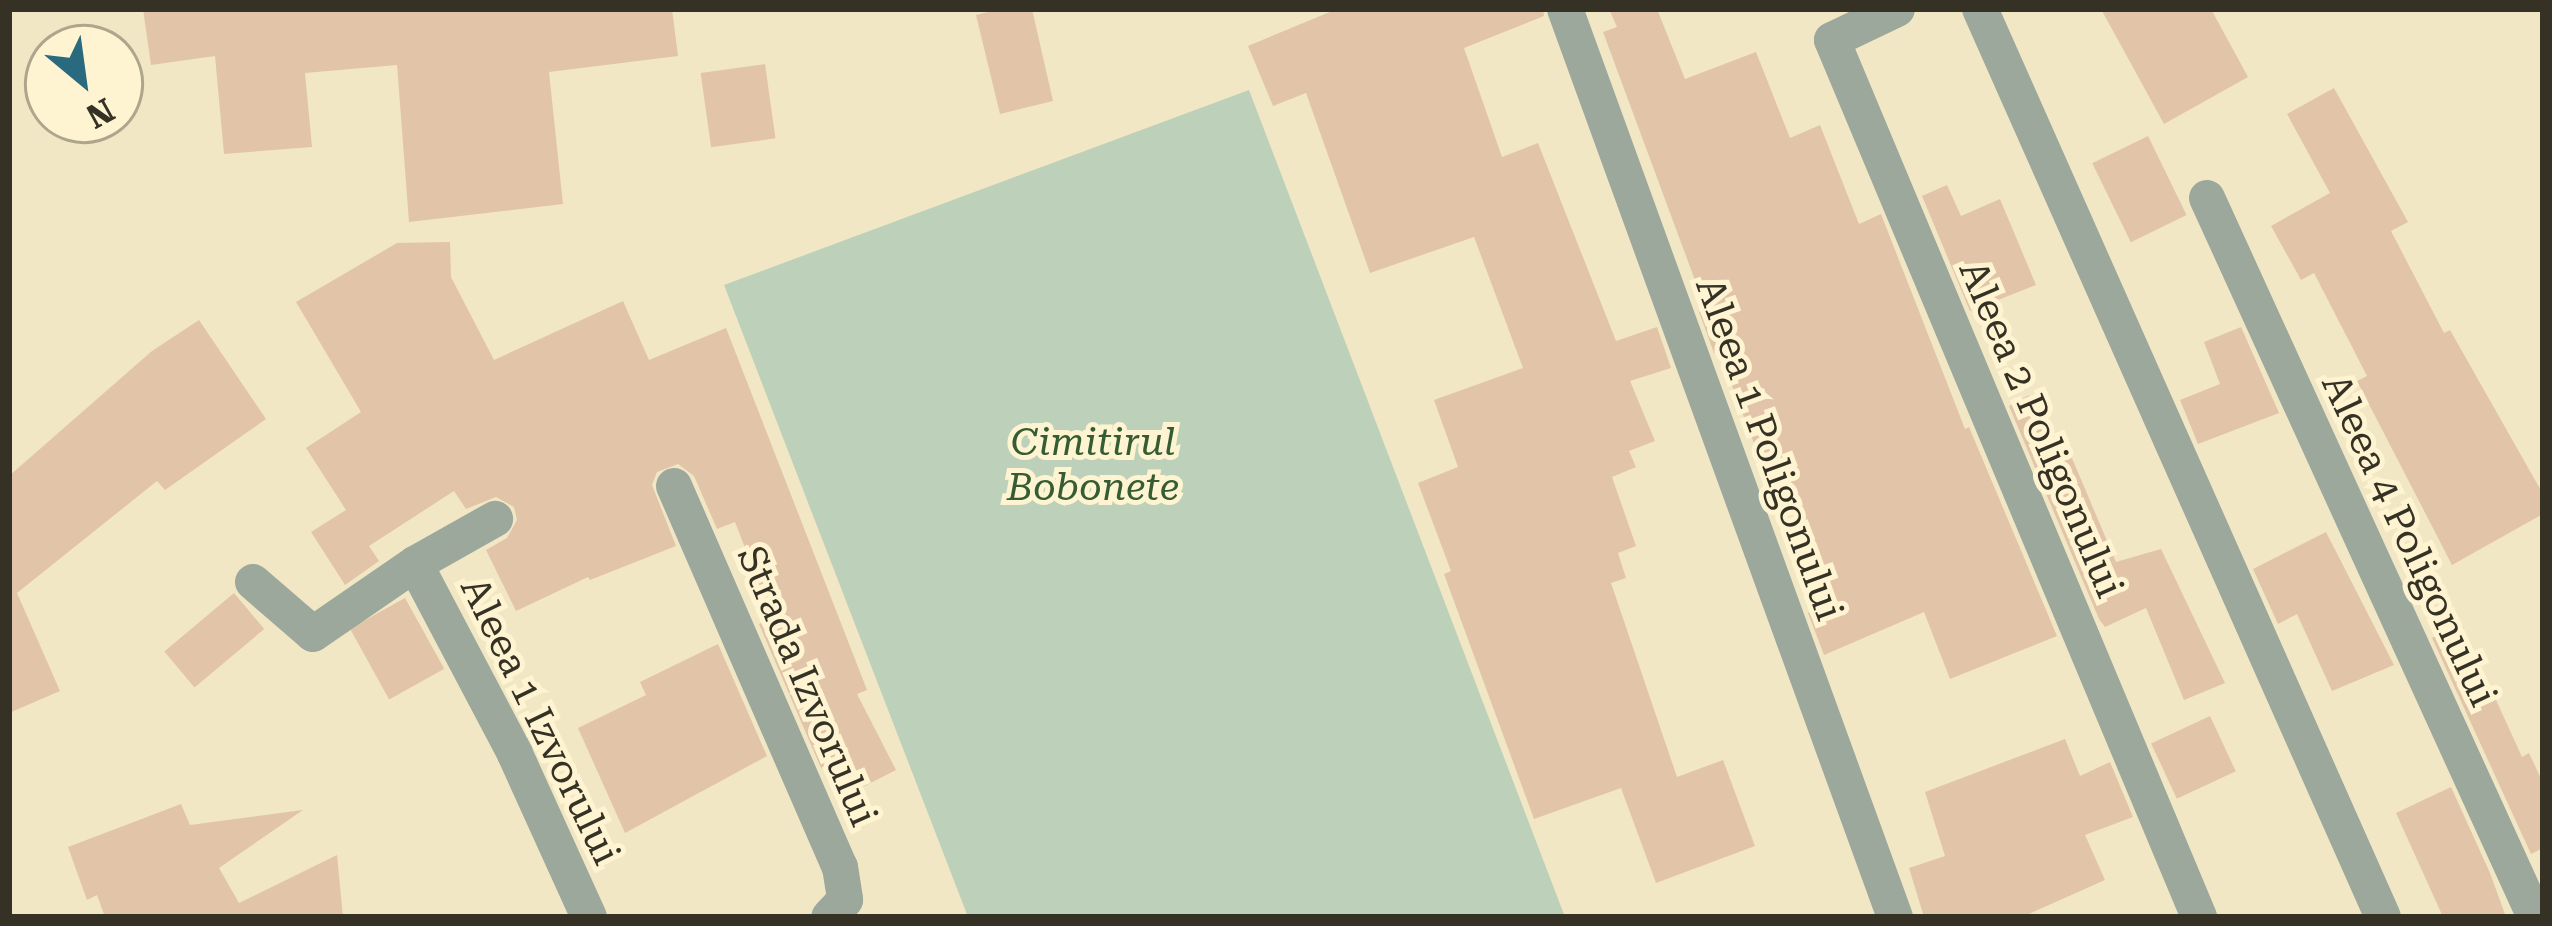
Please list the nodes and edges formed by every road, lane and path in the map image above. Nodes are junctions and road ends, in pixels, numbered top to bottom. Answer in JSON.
{"nodes":[{"id":1,"x":1565,"y":9,"type":"edge"},
{"id":2,"x":1897,"y":9,"type":"edge"},
{"id":3,"x":1980,"y":9,"type":"edge"},
{"id":4,"x":2207,"y":198,"type":"dead end"},
{"id":5,"x":674,"y":486,"type":"dead end"},
{"id":6,"x":495,"y":519,"type":"dead end"},
{"id":7,"x":415,"y":564,"type":"junction"},
{"id":8,"x":253,"y":582,"type":"dead end"},
{"id":9,"x":589,"y":917,"type":"edge"},
{"id":10,"x":829,"y":917,"type":"edge"},
{"id":11,"x":1894,"y":917,"type":"edge"},
{"id":12,"x":2199,"y":917,"type":"edge"},
{"id":13,"x":2384,"y":917,"type":"edge"},
{"id":14,"x":2535,"y":917,"type":"edge"}],
"edges":[{"from":1,"to":11,"type":"street","name":"Aleea 1 Poligonului"},
{"from":2,"to":12,"type":"street","name":"Aleea 2 Poligonului"},
{"from":3,"to":13,"type":"street"},
{"from":4,"to":14,"type":"street","name":"Aleea 4 Poligonului"},
{"from":5,"to":10,"type":"street","name":"Strada Izvorului"},
{"from":6,"to":7,"type":"street"},
{"from":7,"to":8,"type":"street"},
{"from":7,"to":9,"type":"street","name":"Aleea 1 Izvorului"}]}
